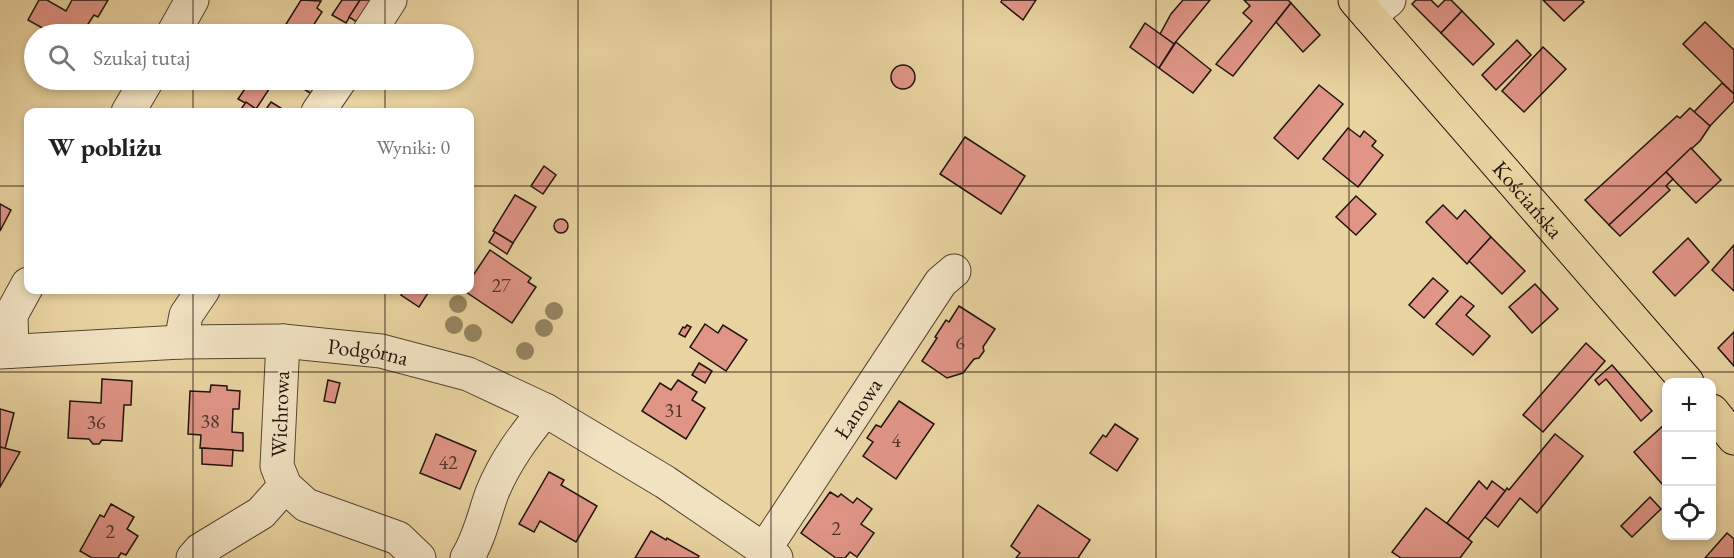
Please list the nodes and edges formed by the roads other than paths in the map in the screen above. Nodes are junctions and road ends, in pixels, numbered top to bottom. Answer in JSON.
{"nodes":[{"id":1,"x":192,"y":0,"type":"edge"},
{"id":2,"x":390,"y":0,"type":"edge"},
{"id":3,"x":1371,"y":5,"type":"edge"},
{"id":4,"x":179,"y":24,"type":"edge"},
{"id":5,"x":374,"y":24,"type":"edge"},
{"id":6,"x":141,"y":90,"type":"edge"},
{"id":7,"x":333,"y":90,"type":"edge"},
{"id":8,"x":130,"y":108,"type":"edge"},
{"id":9,"x":321,"y":108,"type":"edge"},
{"id":10,"x":954,"y":271,"type":"dead end"},
{"id":11,"x":24,"y":291,"type":"edge"},
{"id":12,"x":200,"y":294,"type":"edge"},
{"id":13,"x":283,"y":341,"type":"junction"},
{"id":14,"x":181,"y":342,"type":"junction"},
{"id":15,"x":6,"y":351,"type":"edge"},
{"id":16,"x":1684,"y":378,"type":"edge"},
{"id":17,"x":545,"y":410,"type":"junction"},
{"id":18,"x":1716,"y":416,"type":"edge"},
{"id":19,"x":1734,"y":438,"type":"edge"},
{"id":20,"x":285,"y":486,"type":"junction"},
{"id":21,"x":770,"y":554,"type":"edge"},
{"id":22,"x":193,"y":558,"type":"edge"},
{"id":23,"x":419,"y":558,"type":"edge"},
{"id":24,"x":467,"y":558,"type":"edge"}],
"edges":[{"from":1,"to":4,"type":"street"},
{"from":2,"to":5,"type":"street"},
{"from":3,"to":16,"type":"main road","name":"Kościańska"},
{"from":6,"to":8,"type":"street"},
{"from":7,"to":9,"type":"street"},
{"from":10,"to":21,"type":"street","name":"Łanowa"},
{"from":11,"to":15,"type":"street"},
{"from":12,"to":14,"type":"street"},
{"from":13,"to":14,"type":"street","name":"Podgórna"},
{"from":13,"to":17,"type":"street","name":"Podgórna"},
{"from":13,"to":20,"type":"street","name":"Wichrowa"},
{"from":14,"to":15,"type":"street","name":"Podgórna"},
{"from":17,"to":21,"type":"street","name":"Podgórna"},
{"from":17,"to":24,"type":"street"},
{"from":18,"to":19,"type":"main road"},
{"from":20,"to":22,"type":"street","name":"Wichrowa"},
{"from":20,"to":23,"type":"street","name":"Wichrowa"}]}
